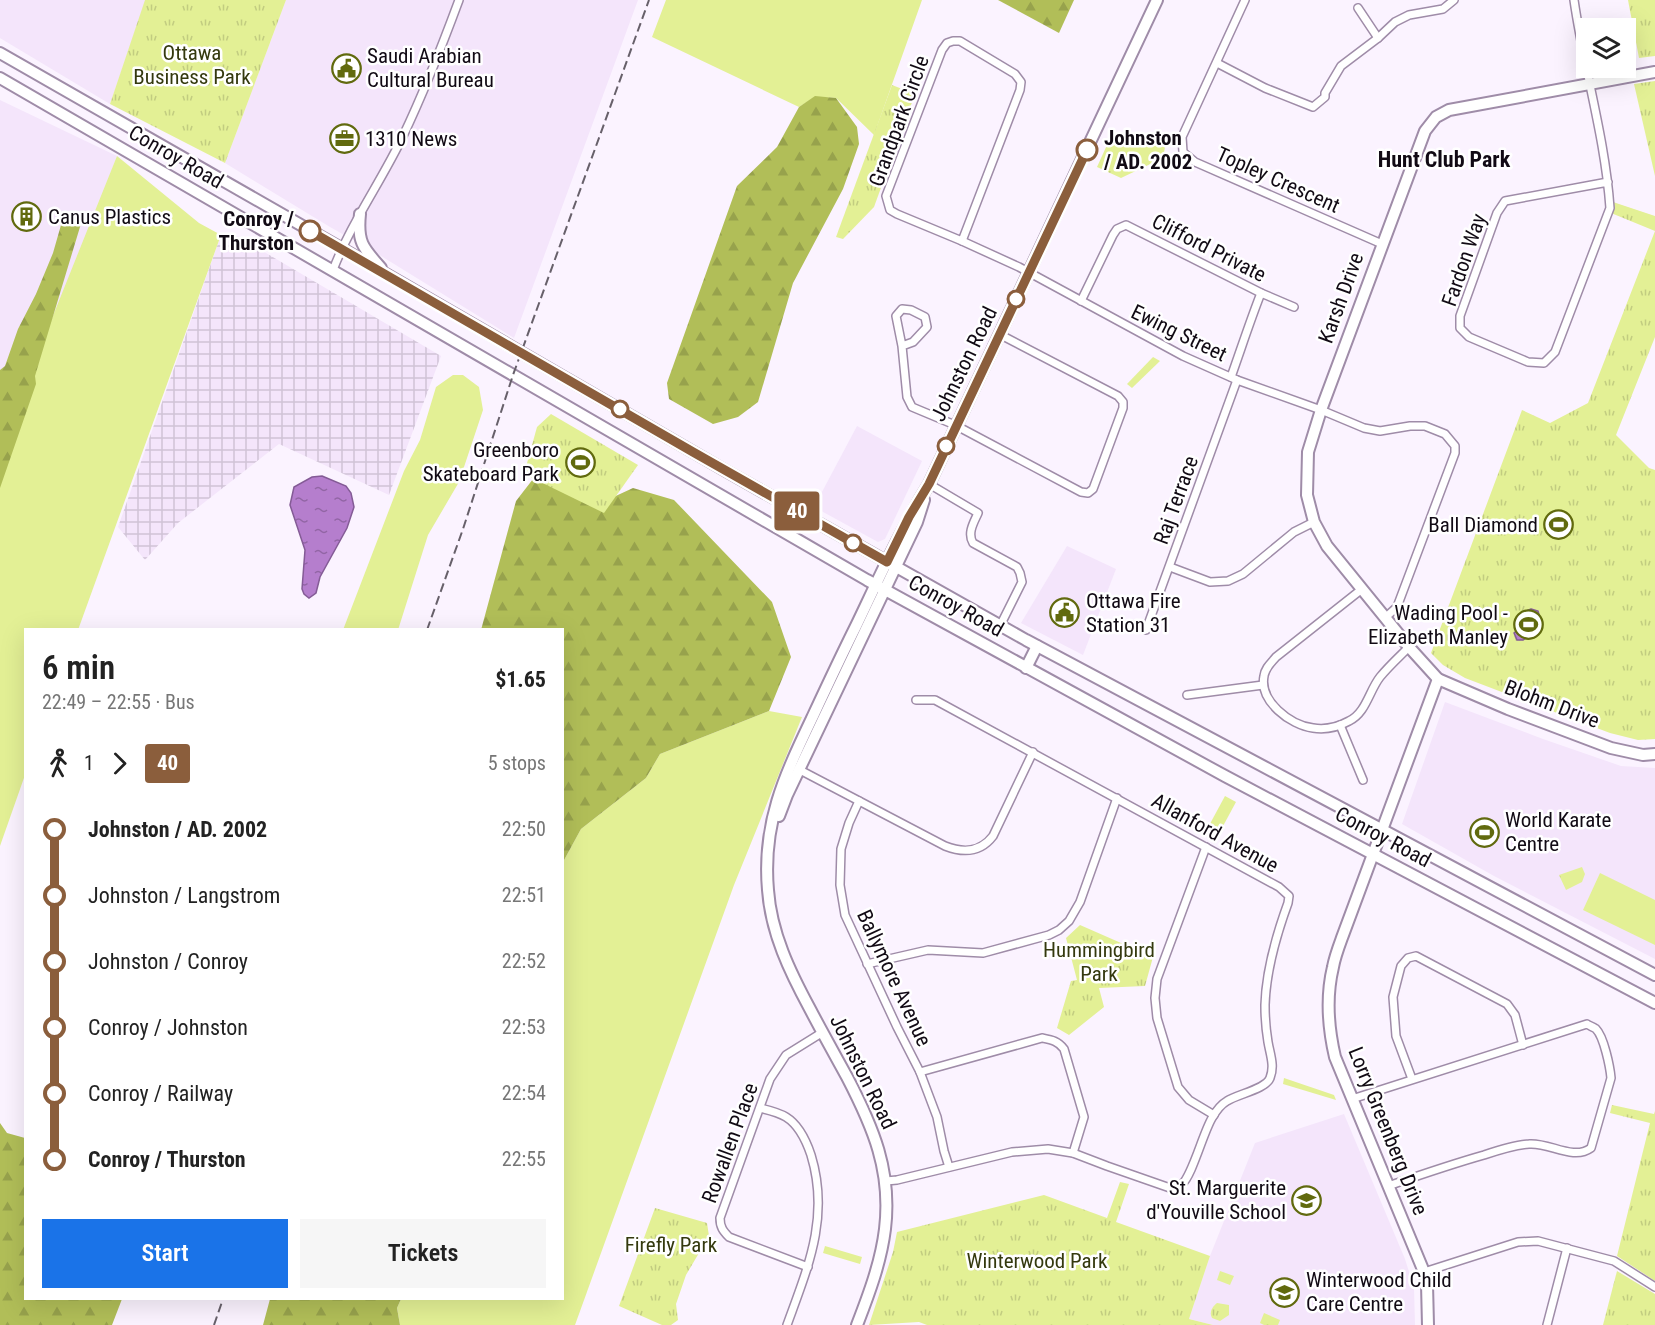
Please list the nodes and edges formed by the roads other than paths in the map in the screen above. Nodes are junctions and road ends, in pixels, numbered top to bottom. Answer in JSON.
{"nodes":[{"id":1,"x":459,"y":0,"type":"edge"},
{"id":2,"x":1157,"y":0,"type":"edge"},
{"id":3,"x":1245,"y":0,"type":"edge"},
{"id":4,"x":1454,"y":0,"type":"edge"},
{"id":5,"x":1574,"y":0,"type":"edge"},
{"id":6,"x":1358,"y":8,"type":"dead end"},
{"id":7,"x":1378,"y":38,"type":"junction"},
{"id":8,"x":0,"y":53,"type":"edge"},
{"id":9,"x":1217,"y":63,"type":"junction"},
{"id":10,"x":1655,"y":72,"type":"edge"},
{"id":11,"x":0,"y":78,"type":"edge"},
{"id":12,"x":1590,"y":83,"type":"junction"},
{"id":13,"x":1608,"y":182,"type":"junction"},
{"id":14,"x":360,"y":214,"type":"junction"},
{"id":15,"x":962,"y":241,"type":"junction"},
{"id":16,"x":1382,"y":244,"type":"junction"},
{"id":17,"x":341,"y":248,"type":"junction"},
{"id":18,"x":333,"y":270,"type":"junction"},
{"id":19,"x":1028,"y":273,"type":"junction"},
{"id":20,"x":389,"y":277,"type":"junction"},
{"id":21,"x":1261,"y":293,"type":"junction"},
{"id":22,"x":1081,"y":301,"type":"junction"},
{"id":23,"x":1294,"y":307,"type":"dead end"},
{"id":24,"x":999,"y":334,"type":"junction"},
{"id":25,"x":902,"y":346,"type":"junction"},
{"id":26,"x":1234,"y":379,"type":"junction"},
{"id":27,"x":1321,"y":410,"type":"junction"},
{"id":28,"x":955,"y":425,"type":"junction"},
{"id":29,"x":929,"y":484,"type":"junction"},
{"id":30,"x":1314,"y":522,"type":"junction"},
{"id":31,"x":892,"y":565,"type":"junction"},
{"id":32,"x":1170,"y":567,"type":"junction"},
{"id":33,"x":880,"y":587,"type":"junction"},
{"id":34,"x":1362,"y":589,"type":"junction"},
{"id":35,"x":1386,"y":617,"type":"junction"},
{"id":36,"x":1000,"y":626,"type":"junction"},
{"id":37,"x":1146,"y":630,"type":"dead end"},
{"id":38,"x":1037,"y":646,"type":"junction"},
{"id":39,"x":1409,"y":647,"type":"junction"},
{"id":40,"x":1026,"y":668,"type":"junction"},
{"id":41,"x":1438,"y":679,"type":"junction"},
{"id":42,"x":1263,"y":685,"type":"junction"},
{"id":43,"x":1187,"y":695,"type":"dead end"},
{"id":44,"x":916,"y":700,"type":"dead end"},
{"id":45,"x":1340,"y":725,"type":"junction"},
{"id":46,"x":1032,"y":752,"type":"junction"},
{"id":47,"x":1655,"y":754,"type":"edge"},
{"id":48,"x":794,"y":768,"type":"junction"},
{"id":49,"x":1363,"y":780,"type":"dead end"},
{"id":50,"x":1117,"y":798,"type":"junction"},
{"id":51,"x":859,"y":801,"type":"junction"},
{"id":52,"x":1382,"y":830,"type":"junction"},
{"id":53,"x":1206,"y":847,"type":"junction"},
{"id":54,"x":1374,"y":855,"type":"junction"},
{"id":55,"x":867,"y":964,"type":"junction"},
{"id":56,"x":1655,"y":975,"type":"edge"},
{"id":57,"x":1655,"y":1003,"type":"edge"},
{"id":58,"x":823,"y":1032,"type":"junction"},
{"id":59,"x":1523,"y":1046,"type":"junction"},
{"id":60,"x":920,"y":1072,"type":"junction"},
{"id":61,"x":1412,"y":1079,"type":"junction"},
{"id":62,"x":1352,"y":1099,"type":"junction"},
{"id":63,"x":760,"y":1108,"type":"junction"},
{"id":64,"x":1214,"y":1115,"type":"junction"},
{"id":65,"x":1073,"y":1153,"type":"junction"},
{"id":66,"x":949,"y":1167,"type":"junction"},
{"id":67,"x":886,"y":1181,"type":"junction"},
{"id":68,"x":1388,"y":1186,"type":"junction"},
{"id":69,"x":1567,"y":1248,"type":"junction"},
{"id":70,"x":808,"y":1267,"type":"junction"},
{"id":71,"x":1424,"y":1272,"type":"junction"},
{"id":72,"x":1655,"y":1287,"type":"edge"},
{"id":73,"x":787,"y":1325,"type":"edge"},
{"id":74,"x":857,"y":1325,"type":"edge"},
{"id":75,"x":1428,"y":1325,"type":"edge"},
{"id":76,"x":1547,"y":1325,"type":"edge"}],
"edges":[{"from":1,"to":14,"type":"street"},
{"from":2,"to":19,"type":"main road","name":"Johnston Road"},
{"from":3,"to":9,"type":"street","name":"Topley Crescent"},
{"from":4,"to":7,"type":"street"},
{"from":5,"to":12,"type":"street"},
{"from":6,"to":7,"type":"street"},
{"from":7,"to":9,"type":"street"},
{"from":8,"to":17,"type":"main road","name":"Conroy Road"},
{"from":9,"to":16,"type":"street","name":"Topley Crescent"},
{"from":10,"to":12,"type":"main road","name":"Karsh Drive"},
{"from":11,"to":18,"type":"main road","name":"Conroy Road"},
{"from":12,"to":13,"type":"street","name":"Fardon Way"},
{"from":12,"to":16,"type":"main road","name":"Karsh Drive"},
{"from":13,"to":13,"type":"street","name":"Fardon Way"},
{"from":14,"to":17,"type":"street"},
{"from":14,"to":20,"type":"main road"},
{"from":15,"to":15,"type":"street","name":"Grandpark Circle"},
{"from":15,"to":19,"type":"street","name":"Grandpark Circle"},
{"from":16,"to":27,"type":"main road","name":"Karsh Drive"},
{"from":17,"to":18,"type":"street"},
{"from":17,"to":20,"type":"main road","name":"Conroy Road"},
{"from":18,"to":33,"type":"main road","name":"Conroy Road"},
{"from":19,"to":22,"type":"street","name":"Ewing Street"},
{"from":19,"to":24,"type":"main road","name":"Johnston Road"},
{"from":20,"to":31,"type":"main road","name":"Conroy Road"},
{"from":21,"to":22,"type":"street","name":"Clifford Private"},
{"from":21,"to":23,"type":"street","name":"Clifford Private"},
{"from":21,"to":26,"type":"street","name":"Raj Terrace"},
{"from":22,"to":26,"type":"street","name":"Ewing Street"},
{"from":24,"to":28,"type":"main road","name":"Johnston Road"},
{"from":24,"to":28,"type":"street"},
{"from":25,"to":25,"type":"street"},
{"from":25,"to":28,"type":"street"},
{"from":26,"to":27,"type":"street","name":"Ewing Street"},
{"from":26,"to":32,"type":"street","name":"Raj Terrace"},
{"from":27,"to":30,"type":"main road","name":"Karsh Drive"},
{"from":27,"to":35,"type":"street","name":"Ewing Street"},
{"from":28,"to":29,"type":"main road","name":"Johnston Road"},
{"from":29,"to":31,"type":"main road","name":"Johnston Road"},
{"from":29,"to":36,"type":"street"},
{"from":30,"to":32,"type":"street"},
{"from":30,"to":34,"type":"main road","name":"Karsh Drive"},
{"from":31,"to":33,"type":"main road","name":"Johnston Road"},
{"from":31,"to":36,"type":"main road","name":"Conroy Road"},
{"from":32,"to":37,"type":"street","name":"Raj Terrace"},
{"from":33,"to":40,"type":"main road","name":"Conroy Road"},
{"from":33,"to":48,"type":"main road","name":"Johnston Road"},
{"from":34,"to":35,"type":"main road","name":"Karsh Drive"},
{"from":34,"to":42,"type":"street"},
{"from":35,"to":39,"type":"main road","name":"Karsh Drive"},
{"from":36,"to":38,"type":"main road","name":"Conroy Road"},
{"from":38,"to":40,"type":"main road"},
{"from":38,"to":52,"type":"main road","name":"Conroy Road"},
{"from":39,"to":41,"type":"main road","name":"Karsh Drive"},
{"from":39,"to":45,"type":"street"},
{"from":40,"to":54,"type":"main road","name":"Conroy Road"},
{"from":41,"to":47,"type":"main road","name":"Blohm Drive"},
{"from":41,"to":52,"type":"main road","name":"Lorry Greenberg Drive"},
{"from":42,"to":43,"type":"street"},
{"from":42,"to":45,"type":"street"},
{"from":44,"to":46,"type":"street","name":"Allanford Avenue"},
{"from":45,"to":49,"type":"street"},
{"from":46,"to":50,"type":"street","name":"Allanford Avenue"},
{"from":46,"to":51,"type":"street"},
{"from":48,"to":51,"type":"street"},
{"from":48,"to":58,"type":"main road","name":"Johnston Road"},
{"from":50,"to":53,"type":"street","name":"Allanford Avenue"},
{"from":50,"to":55,"type":"street"},
{"from":51,"to":55,"type":"street","name":"Ballymore Avenue"},
{"from":52,"to":54,"type":"main road","name":"Lorry Greenberg Drive"},
{"from":52,"to":56,"type":"main road","name":"Conroy Road"},
{"from":53,"to":64,"type":"street"},
{"from":53,"to":64,"type":"street","name":"Allanford Avenue"},
{"from":54,"to":57,"type":"main road","name":"Conroy Road"},
{"from":54,"to":62,"type":"main road","name":"Lorry Greenberg Drive"},
{"from":55,"to":60,"type":"street","name":"Ballymore Avenue"},
{"from":58,"to":63,"type":"street","name":"Rowallen Place"},
{"from":58,"to":67,"type":"main road","name":"Johnston Road"},
{"from":59,"to":61,"type":"street"},
{"from":59,"to":61,"type":"street"},
{"from":59,"to":68,"type":"street"},
{"from":60,"to":65,"type":"street"},
{"from":60,"to":66,"type":"street","name":"Ballymore Avenue"},
{"from":61,"to":62,"type":"street"},
{"from":62,"to":68,"type":"main road","name":"Lorry Greenberg Drive"},
{"from":63,"to":70,"type":"street"},
{"from":63,"to":70,"type":"street","name":"Rowallen Place"},
{"from":64,"to":65,"type":"street","name":"Allanford Avenue"},
{"from":65,"to":66,"type":"street","name":"Allanford Avenue"},
{"from":66,"to":67,"type":"street","name":"Allanford Avenue"},
{"from":67,"to":74,"type":"main road","name":"Johnston Road"},
{"from":68,"to":71,"type":"main road","name":"Lorry Greenberg Drive"},
{"from":69,"to":71,"type":"street"},
{"from":69,"to":72,"type":"street"},
{"from":69,"to":76,"type":"street"},
{"from":70,"to":73,"type":"street"},
{"from":71,"to":75,"type":"main road","name":"Lorry Greenberg Drive"}]}
